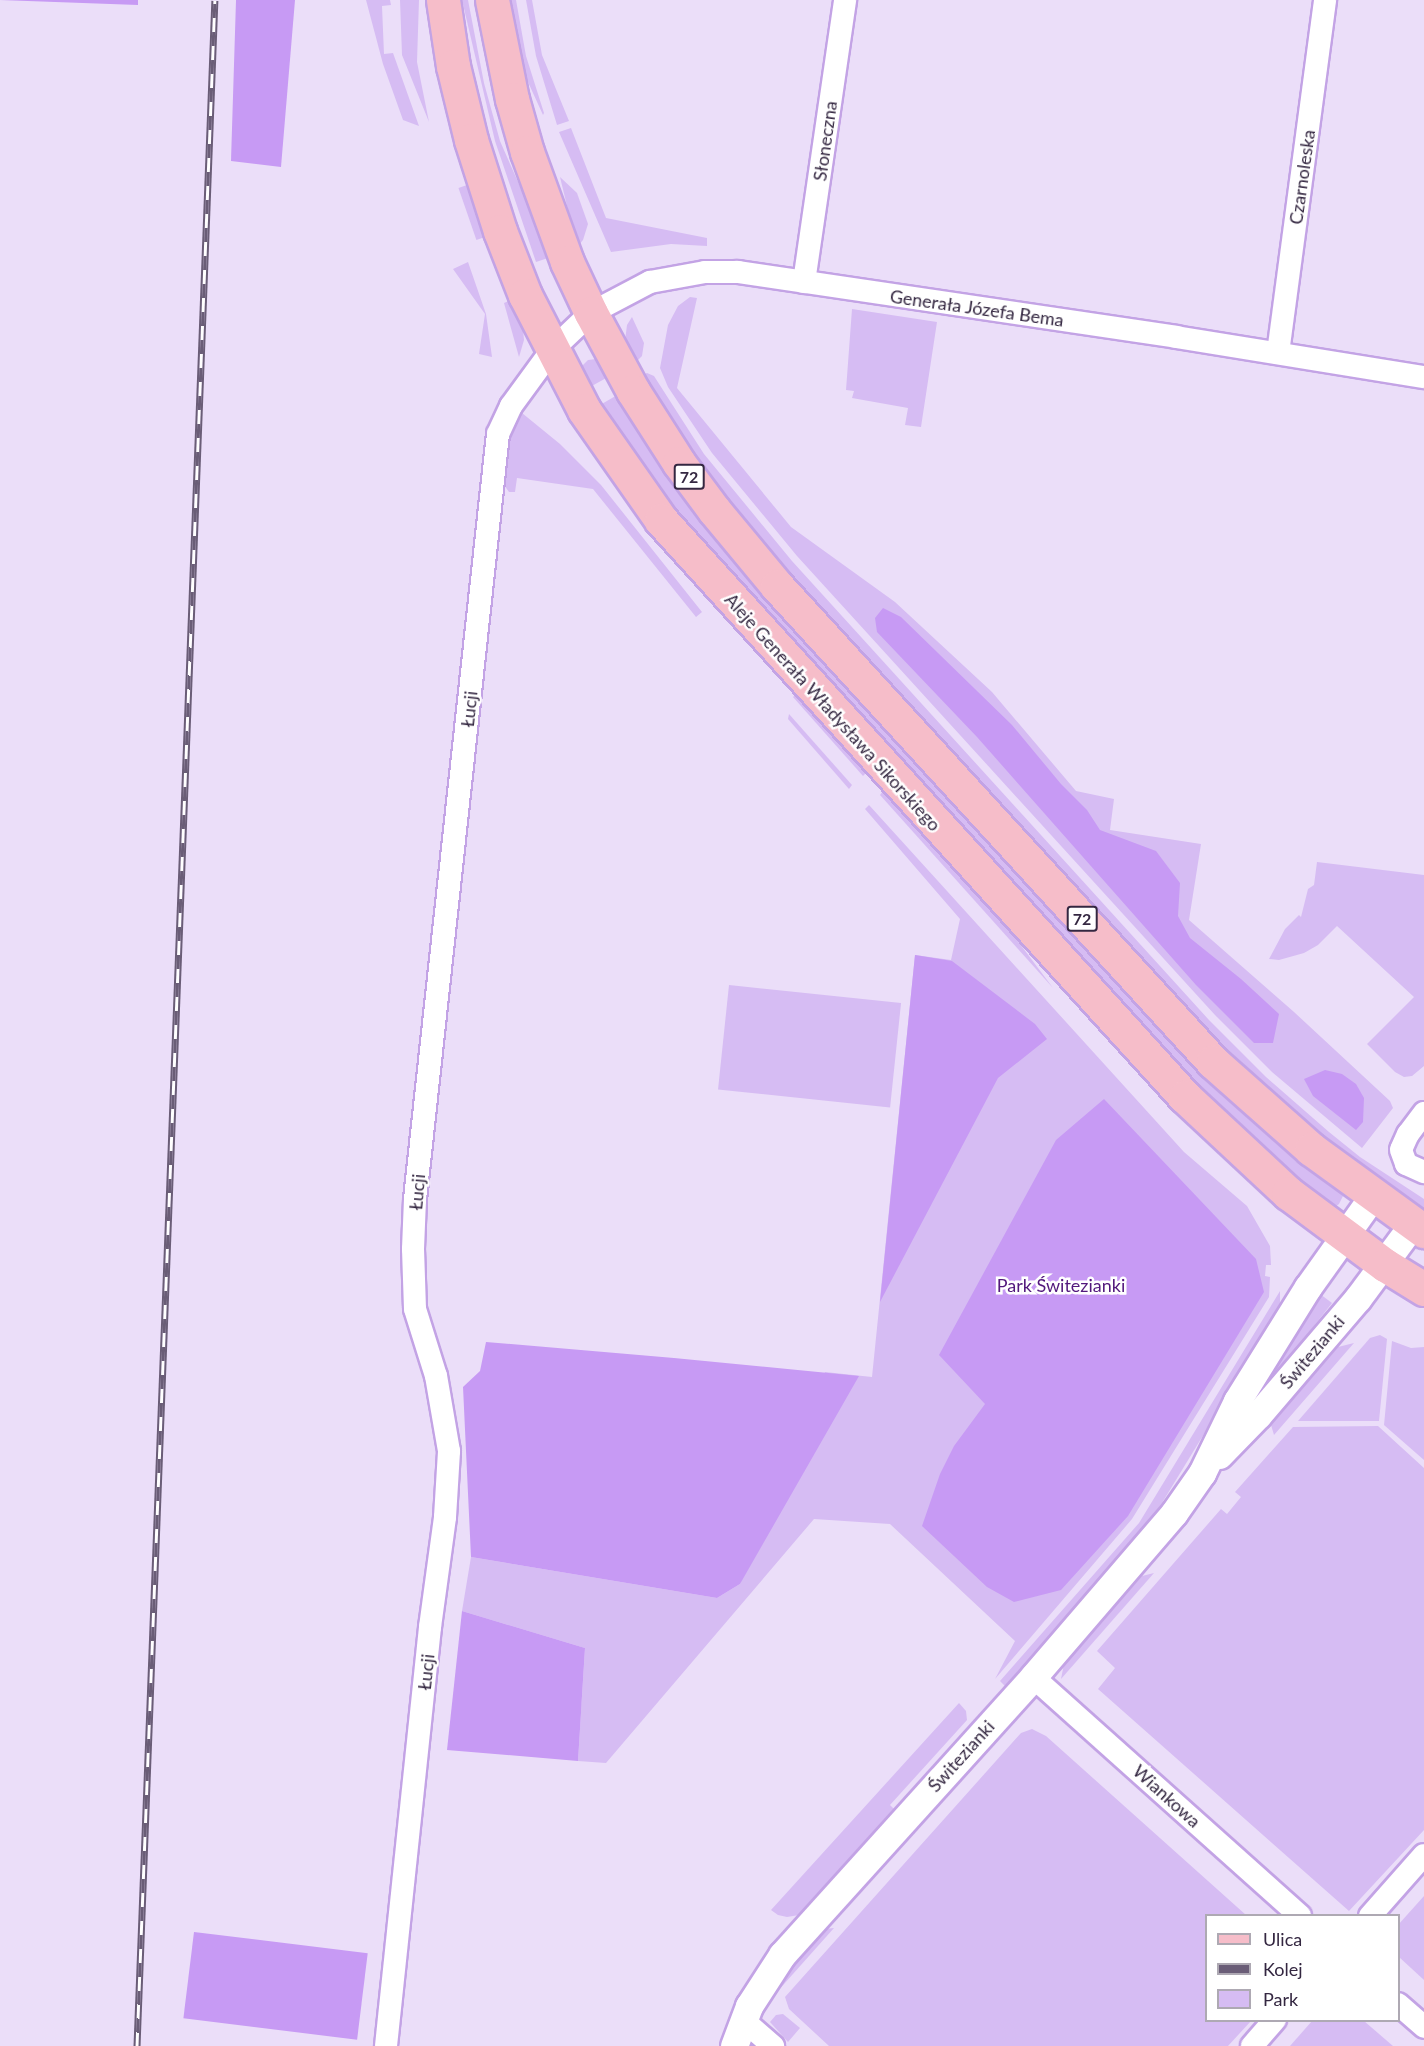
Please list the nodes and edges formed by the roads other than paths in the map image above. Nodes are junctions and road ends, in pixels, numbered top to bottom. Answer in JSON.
{"nodes":[{"id":1,"x":443,"y":0,"type":"edge"},
{"id":2,"x":492,"y":0,"type":"edge"},
{"id":3,"x":845,"y":0,"type":"edge"},
{"id":4,"x":1325,"y":0,"type":"edge"},
{"id":5,"x":804,"y":282,"type":"junction"},
{"id":6,"x":591,"y":313,"type":"junction"},
{"id":7,"x":552,"y":350,"type":"junction"},
{"id":8,"x":1278,"y":353,"type":"junction"},
{"id":9,"x":1424,"y":377,"type":"edge"},
{"id":10,"x":1424,"y":1113,"type":"edge"},
{"id":11,"x":1424,"y":1173,"type":"edge"},
{"id":12,"x":1372,"y":1196,"type":"junction"},
{"id":13,"x":1419,"y":1227,"type":"edge"},
{"id":14,"x":1343,"y":1235,"type":"junction"},
{"id":15,"x":1385,"y":1265,"type":"junction"},
{"id":16,"x":1424,"y":1289,"type":"edge"},
{"id":17,"x":1202,"y":1473,"type":"junction"},
{"id":18,"x":1033,"y":1677,"type":"junction"},
{"id":19,"x":1424,"y":1855,"type":"edge"},
{"id":20,"x":1298,"y":1914,"type":"edge"},
{"id":21,"x":1372,"y":1914,"type":"edge"},
{"id":22,"x":1400,"y":2006,"type":"edge"},
{"id":23,"x":743,"y":2020,"type":"junction"},
{"id":24,"x":1273,"y":2022,"type":"edge"},
{"id":25,"x":1424,"y":2027,"type":"edge"},
{"id":26,"x":386,"y":2046,"type":"edge"},
{"id":27,"x":735,"y":2046,"type":"edge"},
{"id":28,"x":773,"y":2046,"type":"edge"},
{"id":29,"x":1252,"y":2046,"type":"edge"}],
"edges":[{"from":1,"to":7,"type":"main road","name":"Aleje Generała Władysława Sikorskiego","number":"72"},
{"from":2,"to":6,"type":"main road","number":"72"},
{"from":3,"to":5,"type":"street","name":"Słoneczna"},
{"from":4,"to":8,"type":"street","name":"Czarnoleska"},
{"from":5,"to":6,"type":"street","name":"Generała Józefa Bema"},
{"from":5,"to":8,"type":"street","name":"Generała Józefa Bema"},
{"from":6,"to":7,"type":"street","name":"Generała Józefa Bema"},
{"from":6,"to":12,"type":"main road","number":"72"},
{"from":7,"to":14,"type":"main road","name":"Aleje Generała Władysława Sikorskiego","number":"72"},
{"from":7,"to":26,"type":"street","name":"Łucji"},
{"from":8,"to":9,"type":"street","name":"Generała Józefa Bema"},
{"from":10,"to":11,"type":"street"},
{"from":12,"to":13,"type":"main road","number":"72"},
{"from":12,"to":14,"type":"street","name":"Świtezianki"},
{"from":13,"to":15,"type":"street","name":"Świtezianki"},
{"from":14,"to":15,"type":"main road","name":"Aleje Generała Władysława Sikorskiego","number":"72"},
{"from":14,"to":17,"type":"street","name":"Świtezianki"},
{"from":15,"to":16,"type":"main road","name":"Aleje Generała Władysława Sikorskiego","number":"72"},
{"from":15,"to":17,"type":"street","name":"Świtezianki"},
{"from":17,"to":18,"type":"street","name":"Świtezianki"},
{"from":18,"to":20,"type":"street","name":"Wiankowa"},
{"from":18,"to":23,"type":"street","name":"Świtezianki"},
{"from":19,"to":21,"type":"street"},
{"from":22,"to":25,"type":"street"},
{"from":23,"to":27,"type":"street","name":"Świtezianki"},
{"from":23,"to":28,"type":"street"},
{"from":24,"to":29,"type":"street"}]}
